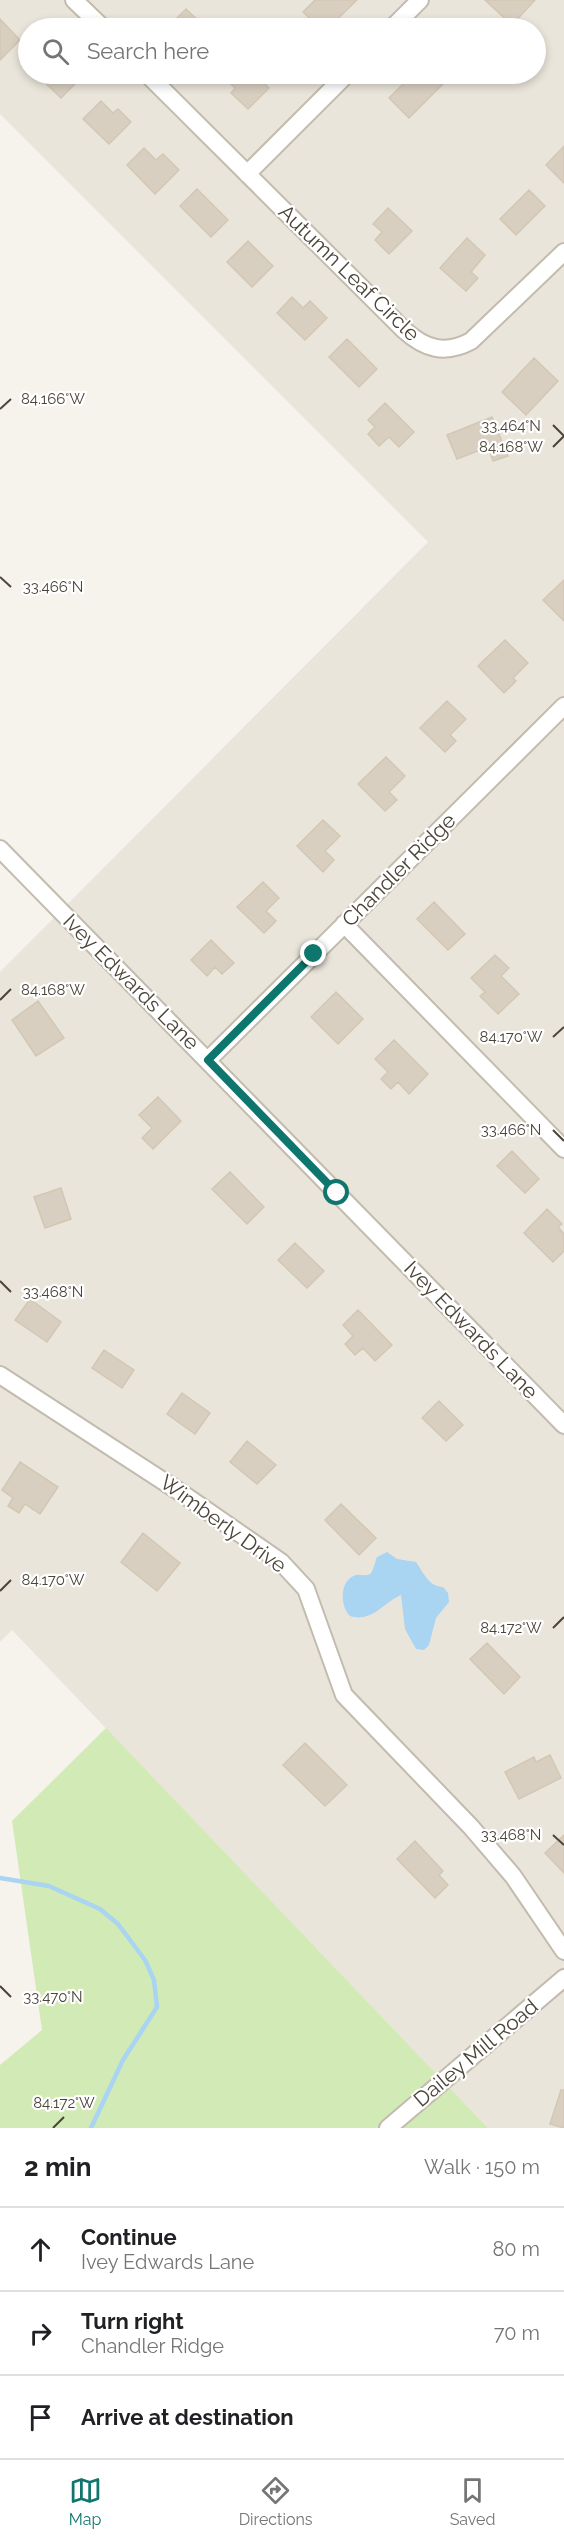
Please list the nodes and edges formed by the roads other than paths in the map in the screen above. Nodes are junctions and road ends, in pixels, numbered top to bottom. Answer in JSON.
{"nodes":[{"id":1,"x":75,"y":0,"type":"edge"},
{"id":2,"x":420,"y":0,"type":"edge"},
{"id":3,"x":93,"y":18,"type":"edge"},
{"id":4,"x":402,"y":18,"type":"edge"},
{"id":5,"x":157,"y":84,"type":"edge"},
{"id":6,"x":337,"y":84,"type":"edge"},
{"id":7,"x":247,"y":174,"type":"junction"},
{"id":8,"x":564,"y":252,"type":"edge"},
{"id":9,"x":564,"y":706,"type":"edge"},
{"id":10,"x":0,"y":849,"type":"edge"},
{"id":11,"x":344,"y":924,"type":"junction"},
{"id":12,"x":208,"y":1060,"type":"junction"},
{"id":13,"x":564,"y":1149,"type":"edge"},
{"id":14,"x":0,"y":1375,"type":"edge"},
{"id":15,"x":564,"y":1425,"type":"edge"},
{"id":16,"x":564,"y":1951,"type":"edge"},
{"id":17,"x":564,"y":1977,"type":"edge"},
{"id":18,"x":388,"y":2128,"type":"edge"}],
"edges":[{"from":1,"to":3,"type":"street"},
{"from":2,"to":4,"type":"street"},
{"from":5,"to":7,"type":"street","name":"Autumn Leaf Circle"},
{"from":6,"to":7,"type":"street"},
{"from":7,"to":8,"type":"street","name":"Autumn Leaf Circle"},
{"from":9,"to":11,"type":"street","name":"Chandler Ridge"},
{"from":10,"to":12,"type":"street","name":"Ivey Edwards Lane"},
{"from":11,"to":12,"type":"street","name":"Chandler Ridge"},
{"from":11,"to":13,"type":"street"},
{"from":12,"to":15,"type":"street","name":"Ivey Edwards Lane"},
{"from":14,"to":16,"type":"street","name":"Wimberly Drive"},
{"from":17,"to":18,"type":"street","name":"Dailey Mill Road"}]}
